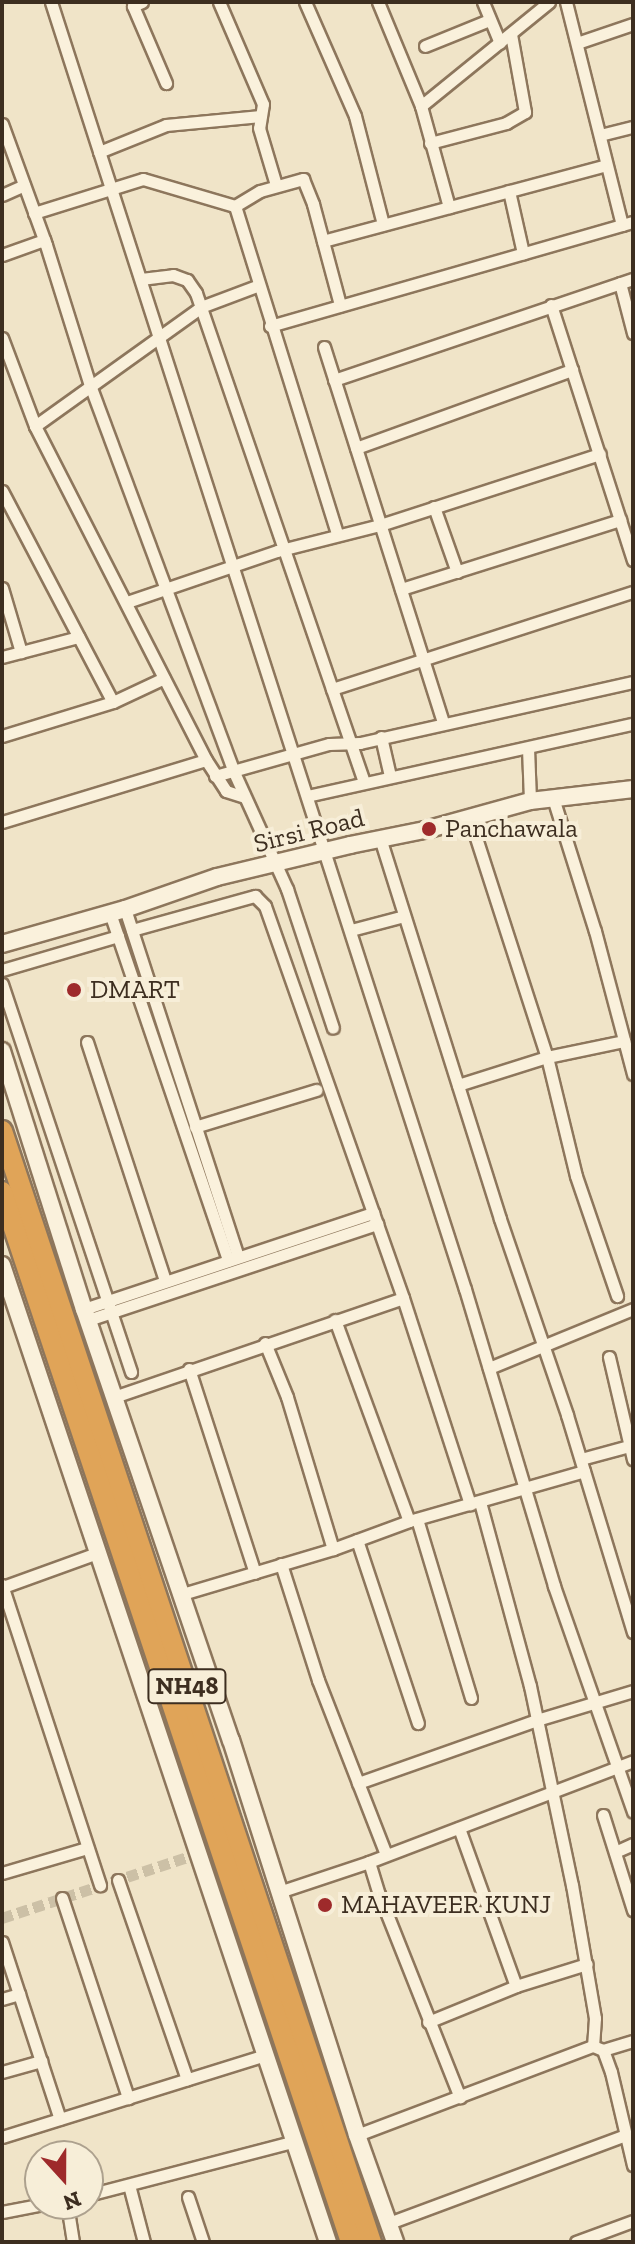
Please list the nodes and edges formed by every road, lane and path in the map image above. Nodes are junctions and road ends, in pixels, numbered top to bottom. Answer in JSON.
{"nodes":[{"id":1,"x":51,"y":2,"type":"edge"},
{"id":2,"x":142,"y":2,"type":"edge"},
{"id":3,"x":219,"y":2,"type":"edge"},
{"id":4,"x":305,"y":2,"type":"edge"},
{"id":5,"x":378,"y":2,"type":"edge"},
{"id":6,"x":483,"y":2,"type":"edge"},
{"id":7,"x":549,"y":2,"type":"edge"},
{"id":8,"x":566,"y":2,"type":"edge"},
{"id":9,"x":489,"y":20,"type":"junction"},
{"id":10,"x":633,"y":24,"type":"edge"},
{"id":11,"x":511,"y":34,"type":"junction"},
{"id":12,"x":500,"y":43,"type":"junction"},
{"id":13,"x":577,"y":43,"type":"junction"},
{"id":14,"x":425,"y":46,"type":"dead end"},
{"id":15,"x":166,"y":83,"type":"dead end"},
{"id":16,"x":421,"y":106,"type":"junction"},
{"id":17,"x":261,"y":116,"type":"junction"},
{"id":18,"x":2,"y":124,"type":"edge"},
{"id":19,"x":633,"y":127,"type":"edge"},
{"id":20,"x":600,"y":135,"type":"junction"},
{"id":21,"x":430,"y":143,"type":"junction"},
{"id":22,"x":99,"y":152,"type":"junction"},
{"id":23,"x":606,"y":165,"type":"junction"},
{"id":24,"x":24,"y":185,"type":"junction"},
{"id":25,"x":276,"y":185,"type":"junction"},
{"id":26,"x":111,"y":189,"type":"junction"},
{"id":27,"x":509,"y":191,"type":"junction"},
{"id":28,"x":2,"y":195,"type":"edge"},
{"id":29,"x":235,"y":206,"type":"junction"},
{"id":30,"x":449,"y":207,"type":"junction"},
{"id":31,"x":34,"y":213,"type":"junction"},
{"id":32,"x":628,"y":223,"type":"edge"},
{"id":33,"x":383,"y":224,"type":"junction"},
{"id":34,"x":44,"y":240,"type":"junction"},
{"id":35,"x":323,"y":241,"type":"junction"},
{"id":36,"x":523,"y":253,"type":"junction"},
{"id":37,"x":2,"y":255,"type":"edge"},
{"id":38,"x":141,"y":279,"type":"junction"},
{"id":39,"x":633,"y":279,"type":"edge"},
{"id":40,"x":620,"y":283,"type":"junction"},
{"id":41,"x":257,"y":286,"type":"junction"},
{"id":42,"x":340,"y":305,"type":"junction"},
{"id":43,"x":551,"y":305,"type":"junction"},
{"id":44,"x":201,"y":307,"type":"junction"},
{"id":45,"x":270,"y":326,"type":"junction"},
{"id":46,"x":633,"y":333,"type":"edge"},
{"id":47,"x":158,"y":335,"type":"junction"},
{"id":48,"x":2,"y":338,"type":"edge"},
{"id":49,"x":324,"y":347,"type":"dead end"},
{"id":50,"x":7,"y":366,"type":"edge"},
{"id":51,"x":572,"y":370,"type":"junction"},
{"id":52,"x":334,"y":380,"type":"junction"},
{"id":53,"x":90,"y":385,"type":"junction"},
{"id":54,"x":35,"y":426,"type":"junction"},
{"id":55,"x":356,"y":448,"type":"junction"},
{"id":56,"x":600,"y":454,"type":"junction"},
{"id":57,"x":2,"y":491,"type":"edge"},
{"id":58,"x":434,"y":507,"type":"junction"},
{"id":59,"x":620,"y":520,"type":"junction"},
{"id":60,"x":380,"y":525,"type":"junction"},
{"id":61,"x":337,"y":533,"type":"junction"},
{"id":62,"x":284,"y":549,"type":"junction"},
{"id":63,"x":633,"y":560,"type":"edge"},
{"id":64,"x":233,"y":566,"type":"junction"},
{"id":65,"x":457,"y":572,"type":"junction"},
{"id":66,"x":2,"y":588,"type":"edge"},
{"id":67,"x":168,"y":588,"type":"junction"},
{"id":68,"x":401,"y":589,"type":"junction"},
{"id":69,"x":633,"y":592,"type":"edge"},
{"id":70,"x":127,"y":602,"type":"junction"},
{"id":71,"x":78,"y":637,"type":"junction"},
{"id":72,"x":21,"y":652,"type":"junction"},
{"id":73,"x":2,"y":657,"type":"edge"},
{"id":74,"x":423,"y":660,"type":"junction"},
{"id":75,"x":164,"y":678,"type":"junction"},
{"id":76,"x":633,"y":682,"type":"edge"},
{"id":77,"x":332,"y":689,"type":"junction"},
{"id":78,"x":113,"y":702,"type":"junction"},
{"id":79,"x":443,"y":723,"type":"junction"},
{"id":80,"x":633,"y":724,"type":"edge"},
{"id":81,"x":2,"y":736,"type":"edge"},
{"id":82,"x":381,"y":737,"type":"junction"},
{"id":83,"x":350,"y":743,"type":"junction"},
{"id":84,"x":528,"y":748,"type":"junction"},
{"id":85,"x":293,"y":755,"type":"junction"},
{"id":86,"x":206,"y":760,"type":"junction"},
{"id":87,"x":233,"y":770,"type":"junction"},
{"id":88,"x":390,"y":775,"type":"junction"},
{"id":89,"x":215,"y":776,"type":"junction"},
{"id":90,"x":364,"y":782,"type":"junction"},
{"id":91,"x":633,"y":789,"type":"edge"},
{"id":92,"x":307,"y":796,"type":"junction"},
{"id":93,"x":244,"y":797,"type":"junction"},
{"id":94,"x":553,"y":798,"type":"junction"},
{"id":95,"x":530,"y":801,"type":"junction"},
{"id":96,"x":469,"y":816,"type":"junction"},
{"id":97,"x":2,"y":822,"type":"edge"},
{"id":98,"x":380,"y":838,"type":"junction"},
{"id":99,"x":325,"y":852,"type":"junction"},
{"id":100,"x":276,"y":865,"type":"junction"},
{"id":101,"x":118,"y":911,"type":"junction"},
{"id":102,"x":404,"y":916,"type":"junction"},
{"id":103,"x":132,"y":930,"type":"junction"},
{"id":104,"x":351,"y":930,"type":"junction"},
{"id":105,"x":118,"y":936,"type":"junction"},
{"id":106,"x":4,"y":943,"type":"edge"},
{"id":107,"x":2,"y":970,"type":"edge"},
{"id":108,"x":2,"y":984,"type":"edge"},
{"id":109,"x":333,"y":1028,"type":"dead end"},
{"id":110,"x":624,"y":1041,"type":"junction"},
{"id":111,"x":87,"y":1042,"type":"dead end"},
{"id":112,"x":2,"y":1051,"type":"edge"},
{"id":113,"x":547,"y":1057,"type":"junction"},
{"id":114,"x":633,"y":1074,"type":"edge"},
{"id":115,"x":458,"y":1085,"type":"junction"},
{"id":116,"x":316,"y":1090,"type":"dead end"},
{"id":117,"x":195,"y":1127,"type":"junction"},
{"id":118,"x":2,"y":1131,"type":"edge"},
{"id":119,"x":2,"y":1192,"type":"edge"},
{"id":120,"x":375,"y":1219,"type":"junction"},
{"id":121,"x":233,"y":1258,"type":"junction"},
{"id":122,"x":2,"y":1265,"type":"edge"},
{"id":123,"x":165,"y":1281,"type":"junction"},
{"id":124,"x":617,"y":1296,"type":"dead end"},
{"id":125,"x":403,"y":1298,"type":"junction"},
{"id":126,"x":110,"y":1306,"type":"junction"},
{"id":127,"x":633,"y":1309,"type":"edge"},
{"id":128,"x":86,"y":1315,"type":"junction"},
{"id":129,"x":335,"y":1320,"type":"junction"},
{"id":130,"x":265,"y":1343,"type":"junction"},
{"id":131,"x":543,"y":1348,"type":"junction"},
{"id":132,"x":609,"y":1357,"type":"dead end"},
{"id":133,"x":489,"y":1368,"type":"junction"},
{"id":134,"x":189,"y":1369,"type":"junction"},
{"id":135,"x":131,"y":1372,"type":"dead end"},
{"id":136,"x":114,"y":1397,"type":"junction"},
{"id":137,"x":631,"y":1445,"type":"edge"},
{"id":138,"x":633,"y":1459,"type":"edge"},
{"id":139,"x":582,"y":1465,"type":"junction"},
{"id":140,"x":524,"y":1490,"type":"junction"},
{"id":141,"x":475,"y":1503,"type":"junction"},
{"id":142,"x":413,"y":1520,"type":"junction"},
{"id":143,"x":357,"y":1540,"type":"junction"},
{"id":144,"x":333,"y":1549,"type":"junction"},
{"id":145,"x":97,"y":1553,"type":"junction"},
{"id":146,"x":281,"y":1564,"type":"junction"},
{"id":147,"x":255,"y":1573,"type":"junction"},
{"id":148,"x":2,"y":1586,"type":"edge"},
{"id":149,"x":179,"y":1595,"type":"junction"},
{"id":150,"x":632,"y":1625,"type":"edge"},
{"id":151,"x":633,"y":1691,"type":"edge"},
{"id":152,"x":471,"y":1698,"type":"dead end"},
{"id":153,"x":595,"y":1704,"type":"junction"},
{"id":154,"x":537,"y":1720,"type":"junction"},
{"id":155,"x":418,"y":1723,"type":"dead end"},
{"id":156,"x":633,"y":1761,"type":"edge"},
{"id":157,"x":618,"y":1767,"type":"junction"},
{"id":158,"x":358,"y":1783,"type":"junction"},
{"id":159,"x":551,"y":1791,"type":"junction"},
{"id":160,"x":633,"y":1812,"type":"edge"},
{"id":161,"x":603,"y":1815,"type":"dead end"},
{"id":162,"x":459,"y":1828,"type":"junction"},
{"id":163,"x":633,"y":1844,"type":"edge"},
{"id":164,"x":87,"y":1848,"type":"junction"},
{"id":165,"x":615,"y":1852,"type":"junction"},
{"id":166,"x":386,"y":1854,"type":"junction"},
{"id":167,"x":369,"y":1862,"type":"junction"},
{"id":168,"x":2,"y":1873,"type":"edge"},
{"id":169,"x":118,"y":1880,"type":"dead end"},
{"id":170,"x":100,"y":1885,"type":"dead end"},
{"id":171,"x":279,"y":1892,"type":"junction"},
{"id":172,"x":62,"y":1898,"type":"dead end"},
{"id":173,"x":633,"y":1910,"type":"edge"},
{"id":174,"x":2,"y":1942,"type":"edge"},
{"id":175,"x":587,"y":1964,"type":"junction"},
{"id":176,"x":516,"y":1986,"type":"junction"},
{"id":177,"x":19,"y":1994,"type":"junction"},
{"id":178,"x":2,"y":1999,"type":"edge"},
{"id":179,"x":428,"y":2022,"type":"junction"},
{"id":180,"x":633,"y":2041,"type":"edge"},
{"id":181,"x":598,"y":2048,"type":"junction"},
{"id":182,"x":265,"y":2055,"type":"junction"},
{"id":183,"x":41,"y":2061,"type":"junction"},
{"id":184,"x":2,"y":2072,"type":"edge"},
{"id":185,"x":187,"y":2079,"type":"junction"},
{"id":186,"x":128,"y":2098,"type":"junction"},
{"id":187,"x":460,"y":2098,"type":"junction"},
{"id":188,"x":60,"y":2119,"type":"junction"},
{"id":189,"x":357,"y":2135,"type":"junction"},
{"id":190,"x":625,"y":2135,"type":"junction"},
{"id":191,"x":2,"y":2137,"type":"edge"},
{"id":192,"x":295,"y":2141,"type":"junction"},
{"id":193,"x":631,"y":2148,"type":"edge"},
{"id":194,"x":633,"y":2165,"type":"edge"},
{"id":195,"x":129,"y":2185,"type":"junction"},
{"id":196,"x":104,"y":2191,"type":"edge"},
{"id":197,"x":188,"y":2197,"type":"dead end"},
{"id":198,"x":24,"y":2208,"type":"edge"},
{"id":199,"x":2,"y":2212,"type":"edge"},
{"id":200,"x":70,"y":2220,"type":"edge"},
{"id":201,"x":633,"y":2221,"type":"edge"},
{"id":202,"x":389,"y":2223,"type":"junction"},
{"id":203,"x":73,"y":2242,"type":"edge"},
{"id":204,"x":144,"y":2242,"type":"edge"},
{"id":205,"x":203,"y":2242,"type":"edge"},
{"id":206,"x":328,"y":2242,"type":"edge"},
{"id":207,"x":351,"y":2242,"type":"edge"},
{"id":208,"x":371,"y":2242,"type":"edge"},
{"id":209,"x":395,"y":2242,"type":"edge"},
{"id":210,"x":576,"y":2242,"type":"edge"}],
"edges":[{"from":1,"to":22,"type":"street"},
{"from":2,"to":15,"type":"street"},
{"from":3,"to":17,"type":"street"},
{"from":4,"to":33,"type":"street"},
{"from":5,"to":16,"type":"street"},
{"from":6,"to":9,"type":"street"},
{"from":7,"to":11,"type":"street"},
{"from":8,"to":13,"type":"street"},
{"from":9,"to":12,"type":"street"},
{"from":9,"to":14,"type":"street"},
{"from":10,"to":13,"type":"street"},
{"from":11,"to":12,"type":"street"},
{"from":11,"to":21,"type":"street"},
{"from":12,"to":16,"type":"street"},
{"from":13,"to":20,"type":"street"},
{"from":16,"to":21,"type":"street"},
{"from":17,"to":22,"type":"street"},
{"from":17,"to":25,"type":"street"},
{"from":18,"to":24,"type":"street"},
{"from":19,"to":20,"type":"street"},
{"from":20,"to":23,"type":"street"},
{"from":21,"to":30,"type":"street"},
{"from":22,"to":26,"type":"street"},
{"from":23,"to":27,"type":"street"},
{"from":23,"to":32,"type":"street"},
{"from":24,"to":28,"type":"street"},
{"from":24,"to":31,"type":"street"},
{"from":25,"to":29,"type":"street"},
{"from":25,"to":35,"type":"street"},
{"from":26,"to":29,"type":"street"},
{"from":26,"to":31,"type":"street"},
{"from":26,"to":38,"type":"street"},
{"from":27,"to":30,"type":"street"},
{"from":27,"to":36,"type":"street"},
{"from":29,"to":41,"type":"street"},
{"from":30,"to":33,"type":"street"},
{"from":31,"to":34,"type":"street"},
{"from":32,"to":36,"type":"street"},
{"from":33,"to":35,"type":"street"},
{"from":34,"to":37,"type":"street"},
{"from":34,"to":53,"type":"street"},
{"from":35,"to":42,"type":"street"},
{"from":36,"to":42,"type":"street"},
{"from":38,"to":44,"type":"street"},
{"from":38,"to":47,"type":"street"},
{"from":39,"to":40,"type":"street"},
{"from":40,"to":43,"type":"street"},
{"from":40,"to":46,"type":"street"},
{"from":41,"to":44,"type":"street"},
{"from":41,"to":45,"type":"street"},
{"from":42,"to":45,"type":"street"},
{"from":43,"to":51,"type":"street"},
{"from":43,"to":52,"type":"street"},
{"from":44,"to":47,"type":"street"},
{"from":44,"to":62,"type":"street"},
{"from":45,"to":61,"type":"street"},
{"from":47,"to":53,"type":"street"},
{"from":47,"to":64,"type":"street"},
{"from":48,"to":50,"type":"street"},
{"from":49,"to":52,"type":"street"},
{"from":50,"to":54,"type":"street"},
{"from":51,"to":55,"type":"street"},
{"from":51,"to":56,"type":"street"},
{"from":52,"to":55,"type":"street"},
{"from":53,"to":54,"type":"street"},
{"from":53,"to":67,"type":"street"},
{"from":54,"to":70,"type":"street"},
{"from":55,"to":60,"type":"street"},
{"from":56,"to":58,"type":"street"},
{"from":56,"to":59,"type":"street"},
{"from":57,"to":71,"type":"street"},
{"from":58,"to":60,"type":"street"},
{"from":58,"to":65,"type":"street"},
{"from":59,"to":63,"type":"street"},
{"from":59,"to":65,"type":"street"},
{"from":60,"to":61,"type":"street"},
{"from":60,"to":68,"type":"street"},
{"from":61,"to":62,"type":"street"},
{"from":62,"to":64,"type":"street"},
{"from":62,"to":77,"type":"street"},
{"from":64,"to":67,"type":"street"},
{"from":64,"to":85,"type":"street"},
{"from":65,"to":68,"type":"street"},
{"from":66,"to":72,"type":"street"},
{"from":67,"to":70,"type":"street"},
{"from":67,"to":87,"type":"street"},
{"from":68,"to":74,"type":"street"},
{"from":69,"to":74,"type":"street"},
{"from":70,"to":75,"type":"street"},
{"from":71,"to":72,"type":"street"},
{"from":71,"to":78,"type":"street"},
{"from":72,"to":73,"type":"street"},
{"from":74,"to":77,"type":"street"},
{"from":74,"to":79,"type":"street"},
{"from":75,"to":78,"type":"street"},
{"from":75,"to":86,"type":"street"},
{"from":76,"to":79,"type":"street"},
{"from":77,"to":83,"type":"street"},
{"from":78,"to":81,"type":"street"},
{"from":79,"to":82,"type":"street"},
{"from":80,"to":84,"type":"street"},
{"from":82,"to":83,"type":"street"},
{"from":82,"to":88,"type":"street"},
{"from":83,"to":85,"type":"street"},
{"from":83,"to":90,"type":"street"},
{"from":84,"to":88,"type":"street"},
{"from":84,"to":95,"type":"street"},
{"from":85,"to":87,"type":"street"},
{"from":85,"to":92,"type":"street"},
{"from":86,"to":89,"type":"street"},
{"from":86,"to":97,"type":"street"},
{"from":87,"to":89,"type":"street"},
{"from":87,"to":93,"type":"street"},
{"from":88,"to":90,"type":"street"},
{"from":89,"to":93,"type":"street"},
{"from":90,"to":92,"type":"street"},
{"from":91,"to":94,"type":"street","name":"Sirsi Road"},
{"from":92,"to":99,"type":"street"},
{"from":93,"to":100,"type":"street"},
{"from":94,"to":95,"type":"street","name":"Sirsi Road"},
{"from":94,"to":110,"type":"street"},
{"from":95,"to":96,"type":"street","name":"Sirsi Road"},
{"from":96,"to":98,"type":"street","name":"Sirsi Road"},
{"from":96,"to":113,"type":"street"},
{"from":98,"to":99,"type":"street","name":"Sirsi Road"},
{"from":98,"to":102,"type":"street"},
{"from":99,"to":100,"type":"street","name":"Sirsi Road"},
{"from":99,"to":104,"type":"street"},
{"from":100,"to":101,"type":"street","name":"Sirsi Road"},
{"from":100,"to":109,"type":"street"},
{"from":101,"to":103,"type":"street"},
{"from":101,"to":105,"type":"street"},
{"from":101,"to":106,"type":"street","name":"Sirsi Road"},
{"from":102,"to":104,"type":"street"},
{"from":102,"to":115,"type":"street"},
{"from":103,"to":117,"type":"street"},
{"from":103,"to":120,"type":"street"},
{"from":104,"to":133,"type":"street"},
{"from":105,"to":107,"type":"street"},
{"from":105,"to":121,"type":"street"},
{"from":108,"to":126,"type":"street"},
{"from":110,"to":113,"type":"street"},
{"from":110,"to":114,"type":"street"},
{"from":111,"to":123,"type":"street"},
{"from":112,"to":128,"type":"street"},
{"from":113,"to":115,"type":"street"},
{"from":113,"to":124,"type":"street"},
{"from":115,"to":131,"type":"street"},
{"from":116,"to":117,"type":"street"},
{"from":117,"to":121,"type":"street"},
{"from":118,"to":208,"type":"highway","number":"NH48"},
{"from":119,"to":207,"type":"highway","number":"NH48"},
{"from":120,"to":121,"type":"street"},
{"from":120,"to":125,"type":"street"},
{"from":120,"to":126,"type":"street"},
{"from":121,"to":123,"type":"street"},
{"from":122,"to":145,"type":"street"},
{"from":123,"to":126,"type":"street"},
{"from":125,"to":129,"type":"street"},
{"from":125,"to":141,"type":"street"},
{"from":126,"to":128,"type":"street"},
{"from":126,"to":135,"type":"street"},
{"from":127,"to":131,"type":"street"},
{"from":128,"to":136,"type":"street"},
{"from":129,"to":130,"type":"street"},
{"from":129,"to":142,"type":"street"},
{"from":130,"to":134,"type":"street"},
{"from":130,"to":144,"type":"street"},
{"from":131,"to":133,"type":"street"},
{"from":131,"to":139,"type":"street"},
{"from":132,"to":137,"type":"street"},
{"from":133,"to":140,"type":"street"},
{"from":134,"to":136,"type":"street"},
{"from":134,"to":147,"type":"street"},
{"from":136,"to":149,"type":"street"},
{"from":137,"to":138,"type":"street"},
{"from":137,"to":139,"type":"street"},
{"from":139,"to":140,"type":"street"},
{"from":139,"to":150,"type":"street"},
{"from":140,"to":141,"type":"street"},
{"from":140,"to":153,"type":"street"},
{"from":141,"to":142,"type":"street"},
{"from":141,"to":154,"type":"street"},
{"from":142,"to":143,"type":"street"},
{"from":142,"to":152,"type":"street"},
{"from":143,"to":144,"type":"street"},
{"from":143,"to":155,"type":"street"},
{"from":144,"to":146,"type":"street"},
{"from":145,"to":148,"type":"street"},
{"from":145,"to":182,"type":"street"},
{"from":146,"to":147,"type":"street"},
{"from":146,"to":158,"type":"street"},
{"from":147,"to":149,"type":"street"},
{"from":148,"to":164,"type":"street"},
{"from":149,"to":171,"type":"street"},
{"from":151,"to":153,"type":"street"},
{"from":153,"to":154,"type":"street"},
{"from":153,"to":157,"type":"street"},
{"from":154,"to":158,"type":"street"},
{"from":154,"to":159,"type":"street"},
{"from":156,"to":157,"type":"street"},
{"from":157,"to":159,"type":"street"},
{"from":157,"to":160,"type":"street"},
{"from":158,"to":166,"type":"street"},
{"from":159,"to":162,"type":"street"},
{"from":159,"to":175,"type":"street"},
{"from":161,"to":165,"type":"street"},
{"from":162,"to":166,"type":"street"},
{"from":162,"to":176,"type":"street"},
{"from":163,"to":165,"type":"street"},
{"from":164,"to":168,"type":"street"},
{"from":164,"to":170,"type":"street"},
{"from":165,"to":173,"type":"street"},
{"from":166,"to":167,"type":"street"},
{"from":167,"to":171,"type":"street"},
{"from":167,"to":179,"type":"street"},
{"from":169,"to":185,"type":"street"},
{"from":171,"to":189,"type":"street"},
{"from":172,"to":186,"type":"street"},
{"from":174,"to":177,"type":"street"},
{"from":175,"to":176,"type":"street"},
{"from":175,"to":181,"type":"street"},
{"from":176,"to":179,"type":"street"},
{"from":177,"to":178,"type":"street"},
{"from":177,"to":183,"type":"street"},
{"from":179,"to":187,"type":"street"},
{"from":180,"to":181,"type":"street"},
{"from":181,"to":187,"type":"street"},
{"from":181,"to":190,"type":"street"},
{"from":182,"to":185,"type":"street"},
{"from":182,"to":192,"type":"street"},
{"from":183,"to":184,"type":"street"},
{"from":183,"to":188,"type":"street"},
{"from":185,"to":186,"type":"street"},
{"from":186,"to":188,"type":"street"},
{"from":187,"to":189,"type":"street"},
{"from":188,"to":191,"type":"street"},
{"from":189,"to":202,"type":"street"},
{"from":190,"to":193,"type":"street"},
{"from":190,"to":202,"type":"street"},
{"from":192,"to":195,"type":"street"},
{"from":192,"to":206,"type":"street"},
{"from":193,"to":194,"type":"street"},
{"from":195,"to":196,"type":"street"},
{"from":195,"to":204,"type":"street"},
{"from":197,"to":205,"type":"street"},
{"from":198,"to":199,"type":"street"},
{"from":200,"to":203,"type":"street"},
{"from":201,"to":210,"type":"street"},
{"from":202,"to":209,"type":"street"}]}
